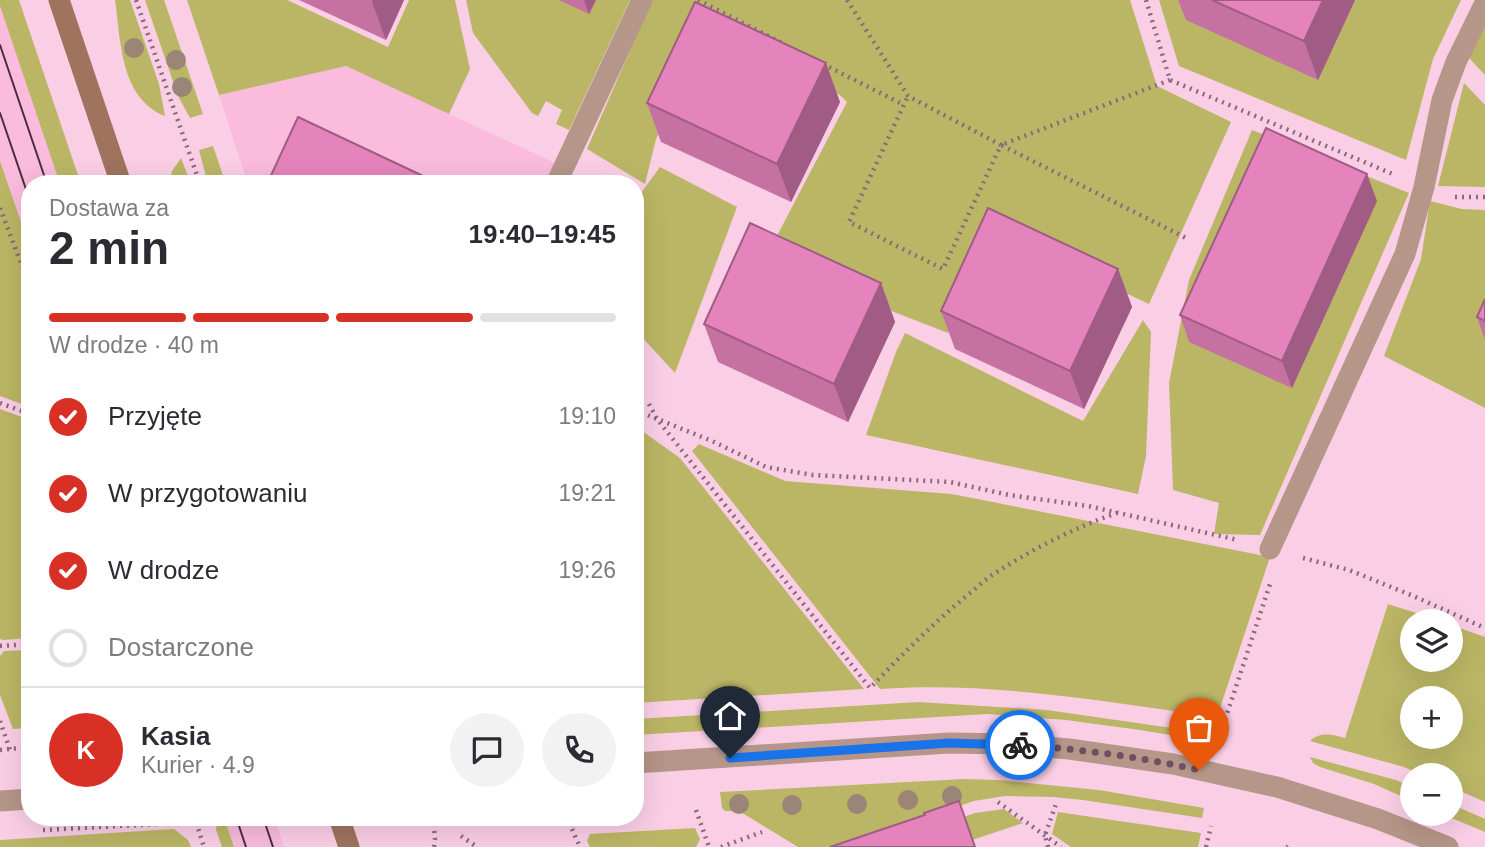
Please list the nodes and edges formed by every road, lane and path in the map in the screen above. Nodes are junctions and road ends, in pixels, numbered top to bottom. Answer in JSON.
{"nodes":[{"id":1,"x":59,"y":0,"type":"edge"},
{"id":2,"x":136,"y":0,"type":"edge"},
{"id":3,"x":642,"y":0,"type":"edge"},
{"id":4,"x":698,"y":0,"type":"edge"},
{"id":5,"x":847,"y":0,"type":"edge"},
{"id":6,"x":1146,"y":0,"type":"edge"},
{"id":7,"x":1485,"y":3,"type":"edge"},
{"id":8,"x":795,"y":50,"type":"edge"},
{"id":9,"x":819,"y":62,"type":"edge"},
{"id":10,"x":1170,"y":80,"type":"junction"},
{"id":11,"x":908,"y":96,"type":"junction"},
{"id":12,"x":904,"y":105,"type":"junction"},
{"id":13,"x":1001,"y":145,"type":"junction"},
{"id":14,"x":118,"y":175,"type":"edge"},
{"id":15,"x":197,"y":175,"type":"edge"},
{"id":16,"x":560,"y":175,"type":"edge"},
{"id":17,"x":1424,"y":187,"type":"junction"},
{"id":18,"x":1485,"y":197,"type":"edge"},
{"id":19,"x":0,"y":208,"type":"edge"},
{"id":20,"x":1188,"y":239,"type":"dead end"},
{"id":21,"x":21,"y":263,"type":"edge"},
{"id":22,"x":0,"y":403,"type":"edge"},
{"id":23,"x":649,"y":404,"type":"dead end"},
{"id":24,"x":21,"y":411,"type":"edge"},
{"id":25,"x":644,"y":414,"type":"edge"},
{"id":26,"x":657,"y":419,"type":"junction"},
{"id":27,"x":1118,"y":513,"type":"junction"},
{"id":28,"x":1276,"y":550,"type":"junction"},
{"id":29,"x":1485,"y":628,"type":"edge"},
{"id":30,"x":21,"y":645,"type":"edge"},
{"id":31,"x":0,"y":646,"type":"edge"},
{"id":32,"x":0,"y":721,"type":"edge"},
{"id":33,"x":1223,"y":726,"type":"dead end"},
{"id":34,"x":21,"y":748,"type":"edge"},
{"id":35,"x":0,"y":750,"type":"edge"},
{"id":36,"x":10,"y":750,"type":"junction"},
{"id":37,"x":644,"y":762,"type":"edge"},
{"id":38,"x":21,"y":800,"type":"edge"},
{"id":39,"x":0,"y":801,"type":"edge"},
{"id":40,"x":998,"y":802,"type":"dead end"},
{"id":41,"x":1056,"y":804,"type":"dead end"},
{"id":42,"x":696,"y":810,"type":"dead end"},
{"id":43,"x":104,"y":826,"type":"edge"},
{"id":44,"x":199,"y":826,"type":"edge"},
{"id":45,"x":341,"y":826,"type":"edge"},
{"id":46,"x":434,"y":826,"type":"edge"},
{"id":47,"x":1211,"y":826,"type":"dead end"},
{"id":48,"x":572,"y":829,"type":"dead end"},
{"id":49,"x":42,"y":830,"type":"dead end"},
{"id":50,"x":762,"y":832,"type":"dead end"},
{"id":51,"x":1045,"y":835,"type":"junction"},
{"id":52,"x":461,"y":836,"type":"dead end"},
{"id":53,"x":204,"y":847,"type":"edge"},
{"id":54,"x":349,"y":847,"type":"edge"},
{"id":55,"x":434,"y":847,"type":"edge"},
{"id":56,"x":477,"y":847,"type":"edge"},
{"id":57,"x":580,"y":847,"type":"edge"},
{"id":58,"x":709,"y":847,"type":"edge"},
{"id":59,"x":721,"y":847,"type":"edge"},
{"id":60,"x":1048,"y":847,"type":"edge"},
{"id":61,"x":1061,"y":847,"type":"edge"},
{"id":62,"x":1206,"y":847,"type":"edge"},
{"id":63,"x":1448,"y":847,"type":"edge"}],
"edges":[{"from":1,"to":14,"type":"main road"},
{"from":2,"to":15,"type":"path"},
{"from":3,"to":16,"type":"street"},
{"from":4,"to":8,"type":"path"},
{"from":5,"to":11,"type":"path"},
{"from":6,"to":10,"type":"path"},
{"from":7,"to":17,"type":"street"},
{"from":9,"to":12,"type":"path"},
{"from":10,"to":13,"type":"path"},
{"from":10,"to":17,"type":"path"},
{"from":11,"to":12,"type":"path"},
{"from":11,"to":13,"type":"path"},
{"from":12,"to":13,"type":"path"},
{"from":13,"to":20,"type":"path"},
{"from":17,"to":18,"type":"path"},
{"from":17,"to":28,"type":"street"},
{"from":19,"to":21,"type":"path"},
{"from":22,"to":24,"type":"path"},
{"from":23,"to":26,"type":"path"},
{"from":25,"to":26,"type":"path"},
{"from":26,"to":27,"type":"path"},
{"from":26,"to":27,"type":"path"},
{"from":27,"to":28,"type":"path"},
{"from":28,"to":29,"type":"path"},
{"from":28,"to":33,"type":"path"},
{"from":30,"to":31,"type":"path"},
{"from":32,"to":36,"type":"path"},
{"from":34,"to":36,"type":"path"},
{"from":35,"to":36,"type":"path"},
{"from":37,"to":63,"type":"street"},
{"from":38,"to":39,"type":"street"},
{"from":40,"to":51,"type":"path"},
{"from":41,"to":51,"type":"path"},
{"from":42,"to":58,"type":"path"},
{"from":43,"to":49,"type":"path"},
{"from":44,"to":53,"type":"path"},
{"from":45,"to":54,"type":"main road"},
{"from":46,"to":55,"type":"path"},
{"from":47,"to":62,"type":"path"},
{"from":48,"to":57,"type":"path"},
{"from":50,"to":59,"type":"path"},
{"from":51,"to":60,"type":"path"},
{"from":51,"to":61,"type":"path"},
{"from":52,"to":56,"type":"path"}]}
